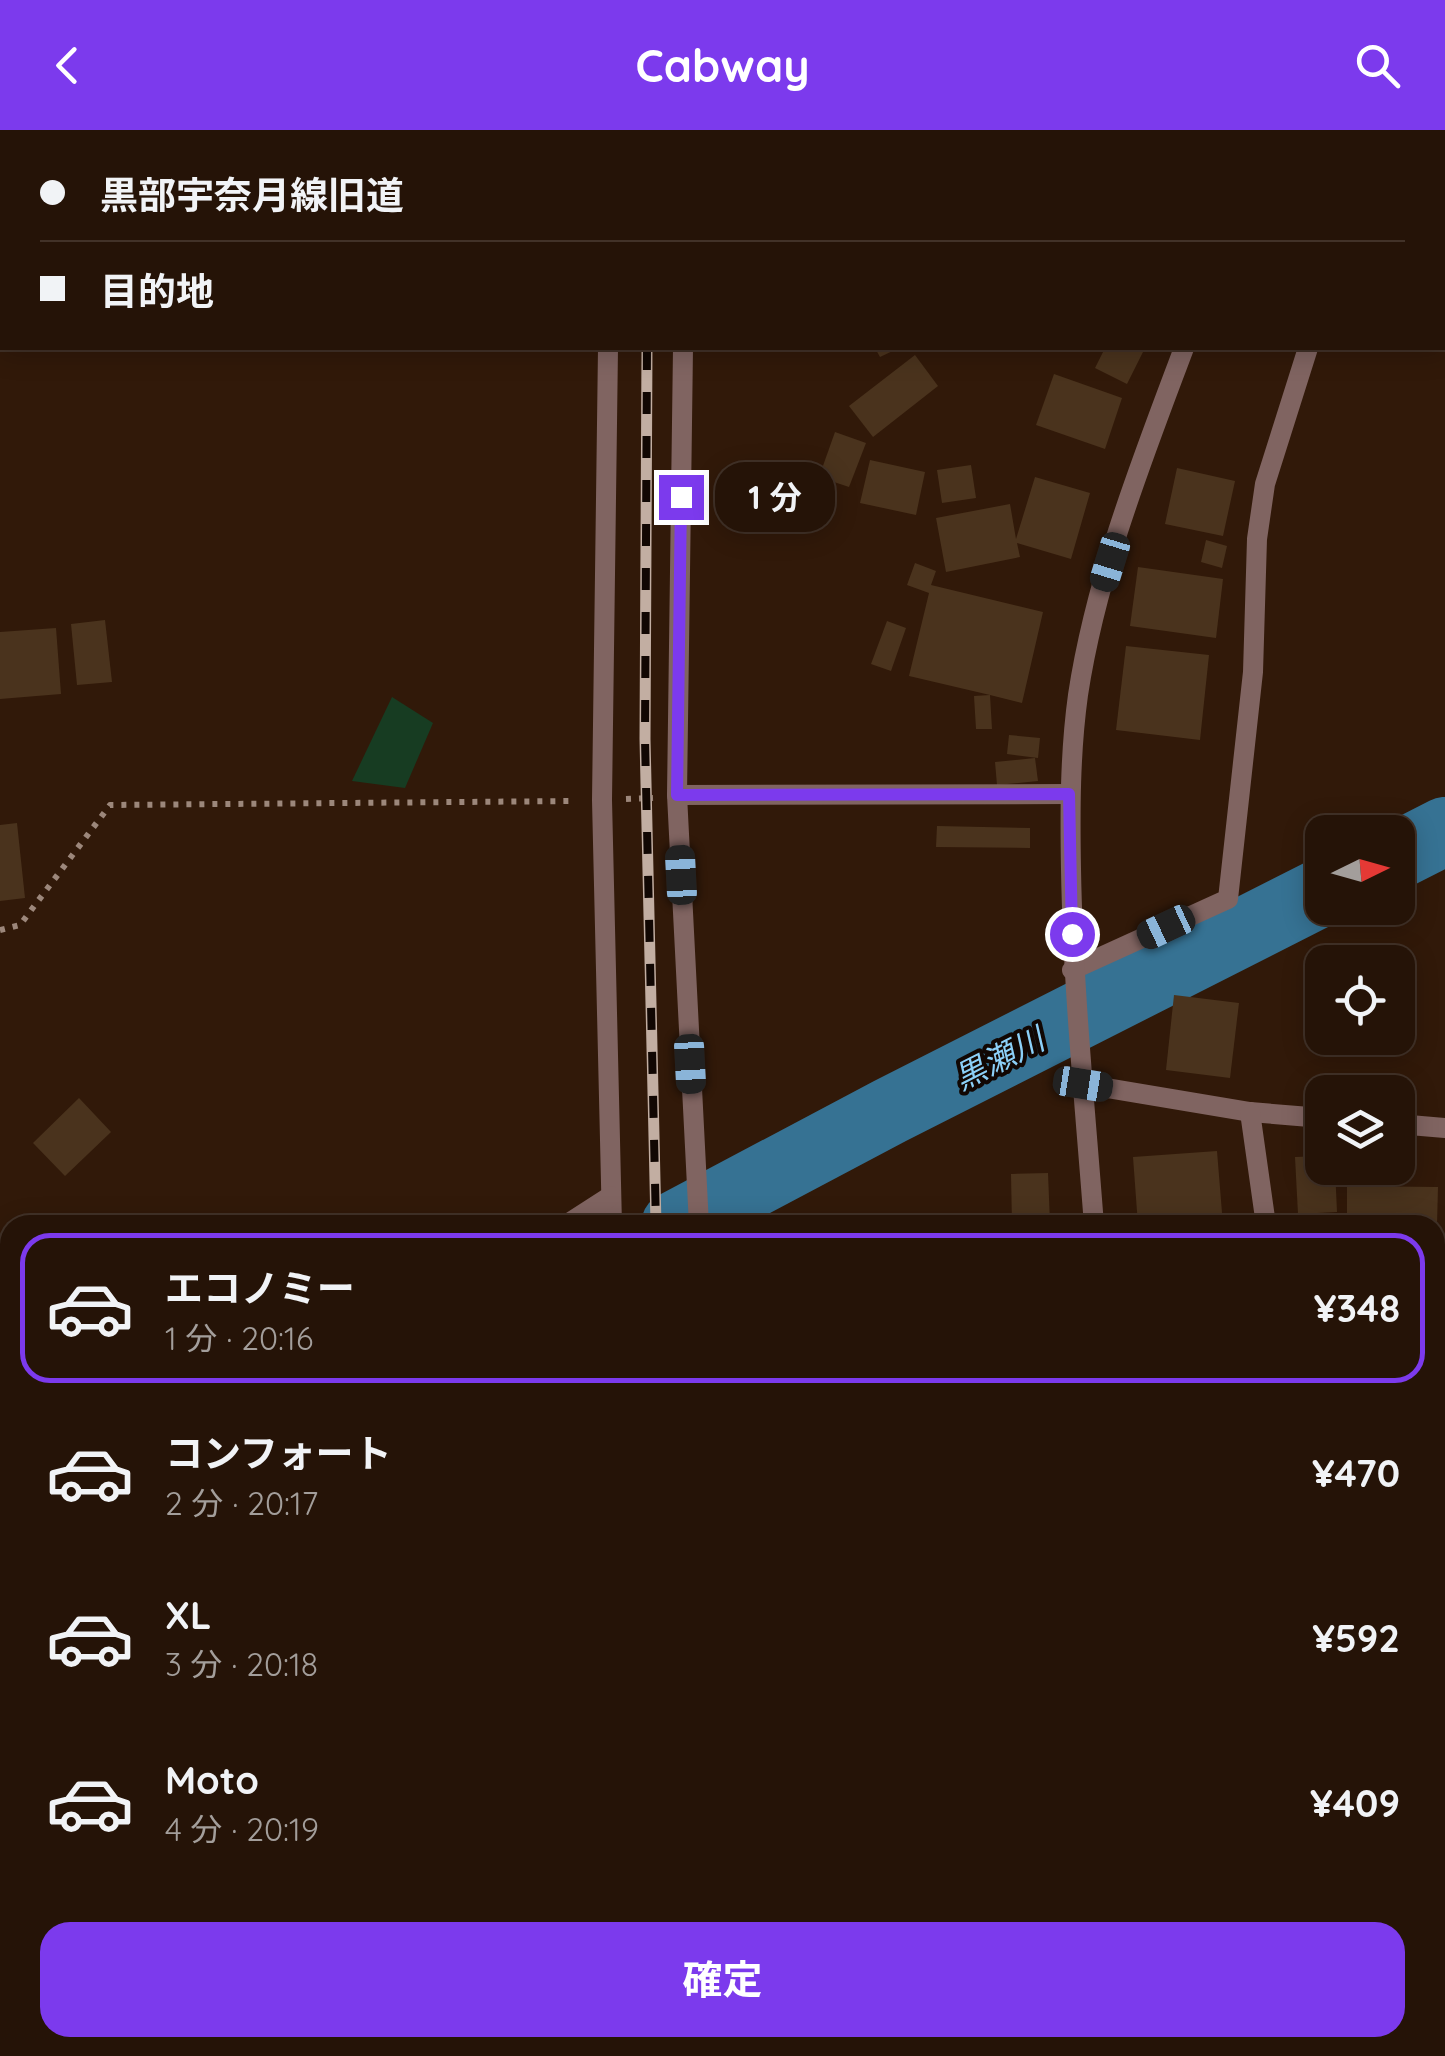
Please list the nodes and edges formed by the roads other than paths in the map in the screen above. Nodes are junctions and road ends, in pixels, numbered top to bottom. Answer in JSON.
{"nodes":[{"id":1,"x":608,"y":350,"type":"edge"},
{"id":2,"x":683,"y":350,"type":"edge"},
{"id":3,"x":1183,"y":350,"type":"edge"},
{"id":4,"x":1307,"y":350,"type":"edge"},
{"id":5,"x":1069,"y":794,"type":"junction"},
{"id":6,"x":677,"y":798,"type":"junction"},
{"id":7,"x":1072,"y":970,"type":"junction"},
{"id":8,"x":1083,"y":1084,"type":"junction"},
{"id":9,"x":1250,"y":1112,"type":"junction"},
{"id":10,"x":1305,"y":1117,"type":"edge"},
{"id":11,"x":1415,"y":1125,"type":"edge"},
{"id":12,"x":1445,"y":1128,"type":"edge"},
{"id":13,"x":612,"y":1196,"type":"junction"},
{"id":14,"x":582,"y":1215,"type":"edge"},
{"id":15,"x":612,"y":1215,"type":"edge"},
{"id":16,"x":698,"y":1215,"type":"edge"},
{"id":17,"x":1093,"y":1215,"type":"edge"},
{"id":18,"x":1265,"y":1215,"type":"edge"}],
"edges":[{"from":1,"to":13,"type":"street"},
{"from":2,"to":6,"type":"street"},
{"from":3,"to":5,"type":"street"},
{"from":4,"to":7,"type":"street"},
{"from":5,"to":6,"type":"street"},
{"from":5,"to":7,"type":"street"},
{"from":6,"to":16,"type":"street"},
{"from":7,"to":8,"type":"street"},
{"from":8,"to":9,"type":"street"},
{"from":8,"to":17,"type":"street"},
{"from":9,"to":10,"type":"street"},
{"from":9,"to":18,"type":"street"},
{"from":11,"to":12,"type":"street"},
{"from":13,"to":14,"type":"street"},
{"from":13,"to":15,"type":"street"}]}
